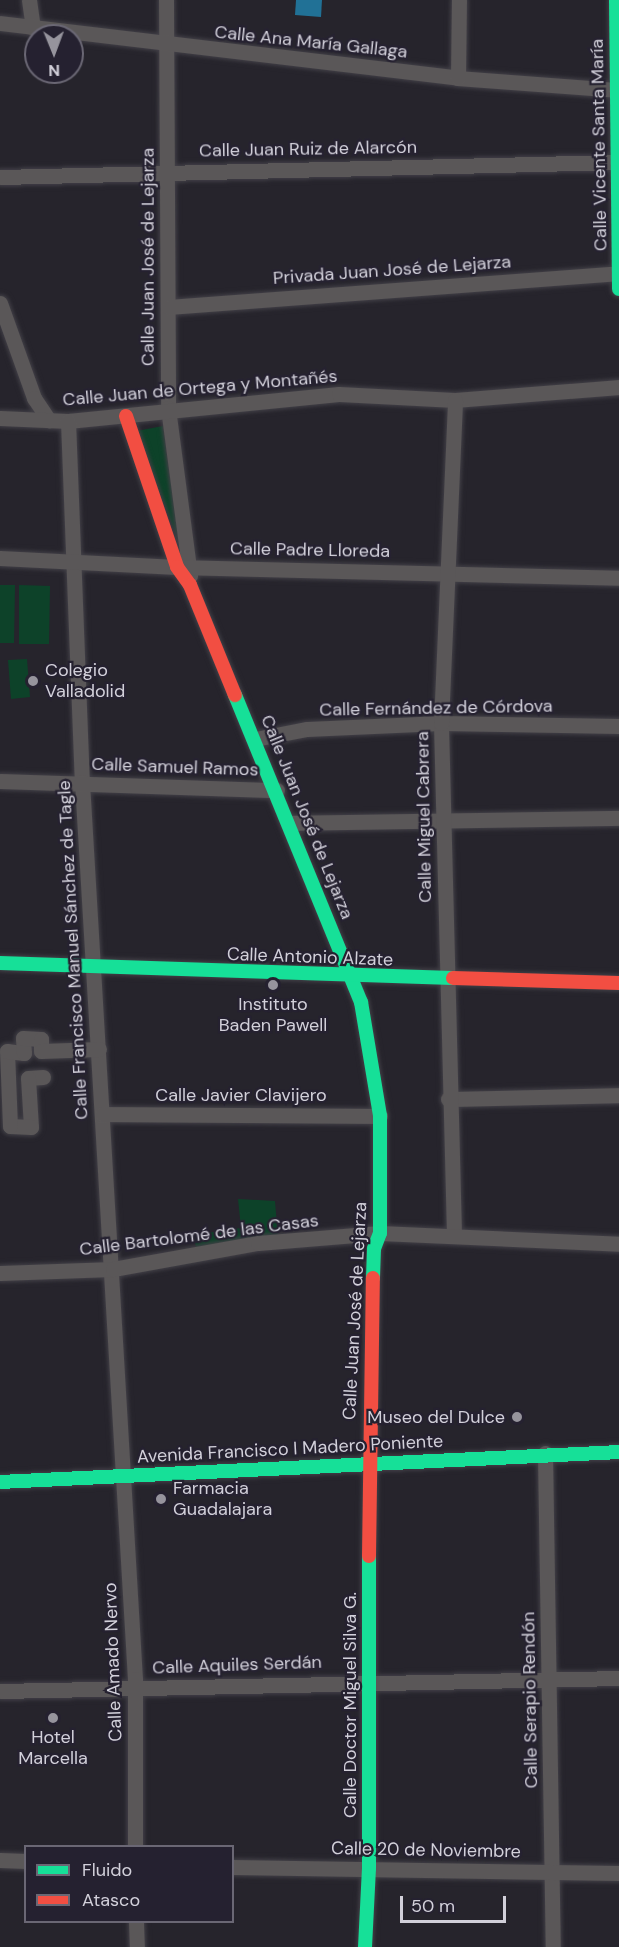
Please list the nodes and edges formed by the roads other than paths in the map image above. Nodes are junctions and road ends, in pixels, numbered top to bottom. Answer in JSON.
{"nodes":[{"id":1,"x":29,"y":0,"type":"edge"},
{"id":2,"x":166,"y":0,"type":"edge"},
{"id":3,"x":459,"y":0,"type":"edge"},
{"id":4,"x":616,"y":0,"type":"edge"},
{"id":5,"x":0,"y":23,"type":"edge"},
{"id":6,"x":32,"y":24,"type":"edge"},
{"id":7,"x":24,"y":27,"type":"edge"},
{"id":8,"x":84,"y":35,"type":"edge"},
{"id":9,"x":165,"y":45,"type":"junction"},
{"id":10,"x":458,"y":78,"type":"junction"},
{"id":11,"x":617,"y":90,"type":"edge"},
{"id":12,"x":617,"y":162,"type":"junction"},
{"id":13,"x":167,"y":172,"type":"junction"},
{"id":14,"x":0,"y":177,"type":"edge"},
{"id":15,"x":619,"y":273,"type":"edge"},
{"id":16,"x":619,"y":289,"type":"edge"},
{"id":17,"x":0,"y":304,"type":"edge"},
{"id":18,"x":169,"y":307,"type":"junction"},
{"id":19,"x":619,"y":387,"type":"edge"},
{"id":20,"x":455,"y":400,"type":"junction"},
{"id":21,"x":168,"y":408,"type":"junction"},
{"id":22,"x":126,"y":416,"type":"junction"},
{"id":23,"x":0,"y":418,"type":"edge"},
{"id":24,"x":49,"y":420,"type":"junction"},
{"id":25,"x":68,"y":421,"type":"junction"},
{"id":26,"x":0,"y":558,"type":"edge"},
{"id":27,"x":72,"y":561,"type":"junction"},
{"id":28,"x":183,"y":567,"type":"junction"},
{"id":29,"x":447,"y":571,"type":"junction"},
{"id":30,"x":619,"y":578,"type":"edge"},
{"id":31,"x":190,"y":585,"type":"joint"},
{"id":32,"x":441,"y":723,"type":"junction"},
{"id":33,"x":619,"y":726,"type":"edge"},
{"id":34,"x":255,"y":739,"type":"junction"},
{"id":35,"x":0,"y":781,"type":"edge"},
{"id":36,"x":82,"y":782,"type":"junction"},
{"id":37,"x":277,"y":790,"type":"junction"},
{"id":38,"x":443,"y":818,"type":"junction"},
{"id":39,"x":619,"y":818,"type":"edge"},
{"id":40,"x":289,"y":823,"type":"junction"},
{"id":41,"x":0,"y":963,"type":"edge"},
{"id":42,"x":96,"y":966,"type":"junction"},
{"id":43,"x":351,"y":976,"type":"junction"},
{"id":44,"x":446,"y":981,"type":"junction"},
{"id":45,"x":619,"y":983,"type":"edge"},
{"id":46,"x":99,"y":1049,"type":"junction"},
{"id":47,"x":44,"y":1077,"type":"dead end"},
{"id":48,"x":619,"y":1095,"type":"edge"},
{"id":49,"x":448,"y":1099,"type":"junction"},
{"id":50,"x":102,"y":1114,"type":"junction"},
{"id":51,"x":380,"y":1116,"type":"junction"},
{"id":52,"x":380,"y":1233,"type":"junction"},
{"id":53,"x":454,"y":1234,"type":"junction"},
{"id":54,"x":619,"y":1244,"type":"edge"},
{"id":55,"x":113,"y":1269,"type":"junction"},
{"id":56,"x":0,"y":1274,"type":"edge"},
{"id":57,"x":619,"y":1452,"type":"edge"},
{"id":58,"x":545,"y":1453,"type":"junction"},
{"id":59,"x":369,"y":1463,"type":"junction"},
{"id":60,"x":124,"y":1476,"type":"junction"},
{"id":61,"x":0,"y":1482,"type":"edge"},
{"id":62,"x":619,"y":1678,"type":"edge"},
{"id":63,"x":549,"y":1679,"type":"junction"},
{"id":64,"x":366,"y":1680,"type":"junction"},
{"id":65,"x":135,"y":1688,"type":"junction"},
{"id":66,"x":0,"y":1691,"type":"edge"},
{"id":67,"x":135,"y":1845,"type":"edge"},
{"id":68,"x":0,"y":1860,"type":"edge"},
{"id":69,"x":24,"y":1862,"type":"edge"},
{"id":70,"x":234,"y":1867,"type":"edge"},
{"id":71,"x":369,"y":1868,"type":"junction"},
{"id":72,"x":553,"y":1873,"type":"junction"},
{"id":73,"x":619,"y":1873,"type":"edge"},
{"id":74,"x":136,"y":1923,"type":"edge"},
{"id":75,"x":137,"y":1947,"type":"edge"},
{"id":76,"x":365,"y":1947,"type":"edge"},
{"id":77,"x":553,"y":1947,"type":"edge"}],
"edges":[{"from":1,"to":6,"type":"street"},
{"from":2,"to":9,"type":"street","name":"Calle Juan José de Lejarza"},
{"from":3,"to":10,"type":"street"},
{"from":4,"to":11,"type":"street","name":"Calle Vicente Santa María"},
{"from":5,"to":7,"type":"street","name":"Calle Ana María Gallaga"},
{"from":8,"to":9,"type":"street","name":"Calle Ana María Gallaga"},
{"from":9,"to":10,"type":"street","name":"Calle Ana María Gallaga"},
{"from":9,"to":13,"type":"street","name":"Calle Juan José de Lejarza"},
{"from":10,"to":11,"type":"street","name":"Calle Ana María Gallaga"},
{"from":11,"to":12,"type":"street","name":"Calle Vicente Santa María"},
{"from":12,"to":13,"type":"street","name":"Calle Juan Ruiz de Alarcón"},
{"from":12,"to":15,"type":"street","name":"Calle Vicente Santa María"},
{"from":13,"to":14,"type":"street","name":"Calle Juan Ruiz de Alarcón"},
{"from":13,"to":18,"type":"street","name":"Calle Juan José de Lejarza"},
{"from":15,"to":16,"type":"street","name":"Calle Vicente Santa María"},
{"from":15,"to":18,"type":"street","name":"Privada Juan José de Lejarza"},
{"from":17,"to":24,"type":"street"},
{"from":18,"to":21,"type":"street","name":"Calle Juan José de Lejarza"},
{"from":19,"to":20,"type":"street","name":"Calle Juan de Ortega y Montañés"},
{"from":20,"to":21,"type":"street","name":"Calle Juan de Ortega y Montañés"},
{"from":20,"to":29,"type":"street","name":"Calle Miguel Cabrera"},
{"from":21,"to":22,"type":"street","name":"Calle Juan de Ortega y Montañés"},
{"from":21,"to":28,"type":"street","name":"Calle Juan José de Lejarza"},
{"from":22,"to":25,"type":"street","name":"Calle Juan de Ortega y Montañés"},
{"from":22,"to":28,"type":"street","name":"Calle Juan José de Lejarza"},
{"from":23,"to":24,"type":"street","name":"Calle Juan de Ortega y Montañés"},
{"from":24,"to":25,"type":"street","name":"Calle Juan de Ortega y Montañés"},
{"from":25,"to":27,"type":"street","name":"Calle Francisco Manuel Sánchez de Tagle"},
{"from":26,"to":27,"type":"street","name":"Calle Padre Lloreda"},
{"from":27,"to":28,"type":"street","name":"Calle Padre Lloreda"},
{"from":27,"to":36,"type":"street","name":"Calle Francisco Manuel Sánchez de Tagle"},
{"from":28,"to":29,"type":"street","name":"Calle Padre Lloreda"},
{"from":28,"to":31,"type":"street","name":"Calle Juan José de Lejarza"},
{"from":29,"to":30,"type":"street","name":"Calle Padre Lloreda"},
{"from":29,"to":32,"type":"street","name":"Calle Miguel Cabrera"},
{"from":31,"to":34,"type":"street","name":"Calle Juan José de Lejarza"},
{"from":32,"to":33,"type":"street","name":"Calle Fernández de Córdova"},
{"from":32,"to":34,"type":"street","name":"Calle Fernández de Córdova"},
{"from":32,"to":38,"type":"street","name":"Calle Miguel Cabrera"},
{"from":34,"to":37,"type":"street","name":"Calle Juan José de Lejarza"},
{"from":35,"to":36,"type":"street","name":"Calle Samuel Ramos"},
{"from":36,"to":37,"type":"street","name":"Calle Samuel Ramos"},
{"from":36,"to":42,"type":"street","name":"Calle Francisco Manuel Sánchez de Tagle"},
{"from":37,"to":40,"type":"street","name":"Calle Juan José de Lejarza"},
{"from":38,"to":39,"type":"street"},
{"from":38,"to":40,"type":"street"},
{"from":38,"to":44,"type":"street","name":"Calle Miguel Cabrera"},
{"from":40,"to":43,"type":"street","name":"Calle Juan José de Lejarza"},
{"from":41,"to":42,"type":"street","name":"Calle Antonio Alzate"},
{"from":42,"to":43,"type":"street","name":"Calle Antonio Alzate"},
{"from":42,"to":46,"type":"street","name":"Calle Francisco Manuel Sánchez de Tagle"},
{"from":43,"to":44,"type":"street","name":"Calle Antonio Alzate"},
{"from":43,"to":51,"type":"street","name":"Calle Juan José de Lejarza"},
{"from":44,"to":45,"type":"street","name":"Calle Antonio Alzate"},
{"from":44,"to":49,"type":"street","name":"Calle Miguel Cabrera"},
{"from":46,"to":47,"type":"street"},
{"from":46,"to":50,"type":"street","name":"Calle Francisco Manuel Sánchez de Tagle"},
{"from":48,"to":49,"type":"street"},
{"from":49,"to":53,"type":"street","name":"Calle Miguel Cabrera"},
{"from":50,"to":51,"type":"street","name":"Calle Javier Clavijero"},
{"from":50,"to":55,"type":"street","name":"Calle Francisco Manuel Sánchez de Tagle"},
{"from":51,"to":52,"type":"street","name":"Calle Juan José de Lejarza"},
{"from":52,"to":53,"type":"street","name":"Calle Bartolomé de las Casas"},
{"from":52,"to":55,"type":"street","name":"Calle Bartolomé de las Casas"},
{"from":52,"to":59,"type":"street","name":"Calle Juan José de Lejarza"},
{"from":53,"to":54,"type":"street","name":"Calle Bartolomé de las Casas"},
{"from":55,"to":56,"type":"street","name":"Calle Bartolomé de las Casas"},
{"from":55,"to":60,"type":"street","name":"Calle Francisco Manuel Sánchez de Tagle"},
{"from":57,"to":58,"type":"street","name":"Avenida Francisco I Madero Poniente"},
{"from":58,"to":59,"type":"street","name":"Avenida Francisco I Madero Poniente"},
{"from":58,"to":63,"type":"street","name":"Calle Serapio Rendón"},
{"from":59,"to":60,"type":"street","name":"Avenida Francisco I Madero Poniente"},
{"from":59,"to":64,"type":"street","name":"Calle Doctor Miguel Silva G."},
{"from":60,"to":61,"type":"street","name":"Avenida Francisco I Madero Poniente"},
{"from":60,"to":65,"type":"street","name":"Calle Amado Nervo"},
{"from":62,"to":63,"type":"street","name":"Calle Aquiles Serdán"},
{"from":63,"to":64,"type":"street","name":"Calle Aquiles Serdán"},
{"from":63,"to":72,"type":"street","name":"Calle Serapio Rendón"},
{"from":64,"to":65,"type":"street","name":"Calle Aquiles Serdán"},
{"from":64,"to":71,"type":"street","name":"Calle Doctor Miguel Silva G."},
{"from":65,"to":66,"type":"street","name":"Calle Aquiles Serdán"},
{"from":65,"to":67,"type":"street","name":"Calle Amado Nervo"},
{"from":68,"to":69,"type":"street"},
{"from":70,"to":71,"type":"street","name":"Calle 20 de Noviembre"},
{"from":71,"to":72,"type":"street","name":"Calle 20 de Noviembre"},
{"from":71,"to":76,"type":"street","name":"Calle Doctor Miguel Silva G."},
{"from":72,"to":73,"type":"street","name":"Calle 20 de Noviembre"},
{"from":72,"to":77,"type":"street","name":"Calle Serapio Rendón"},
{"from":74,"to":75,"type":"street"}]}
